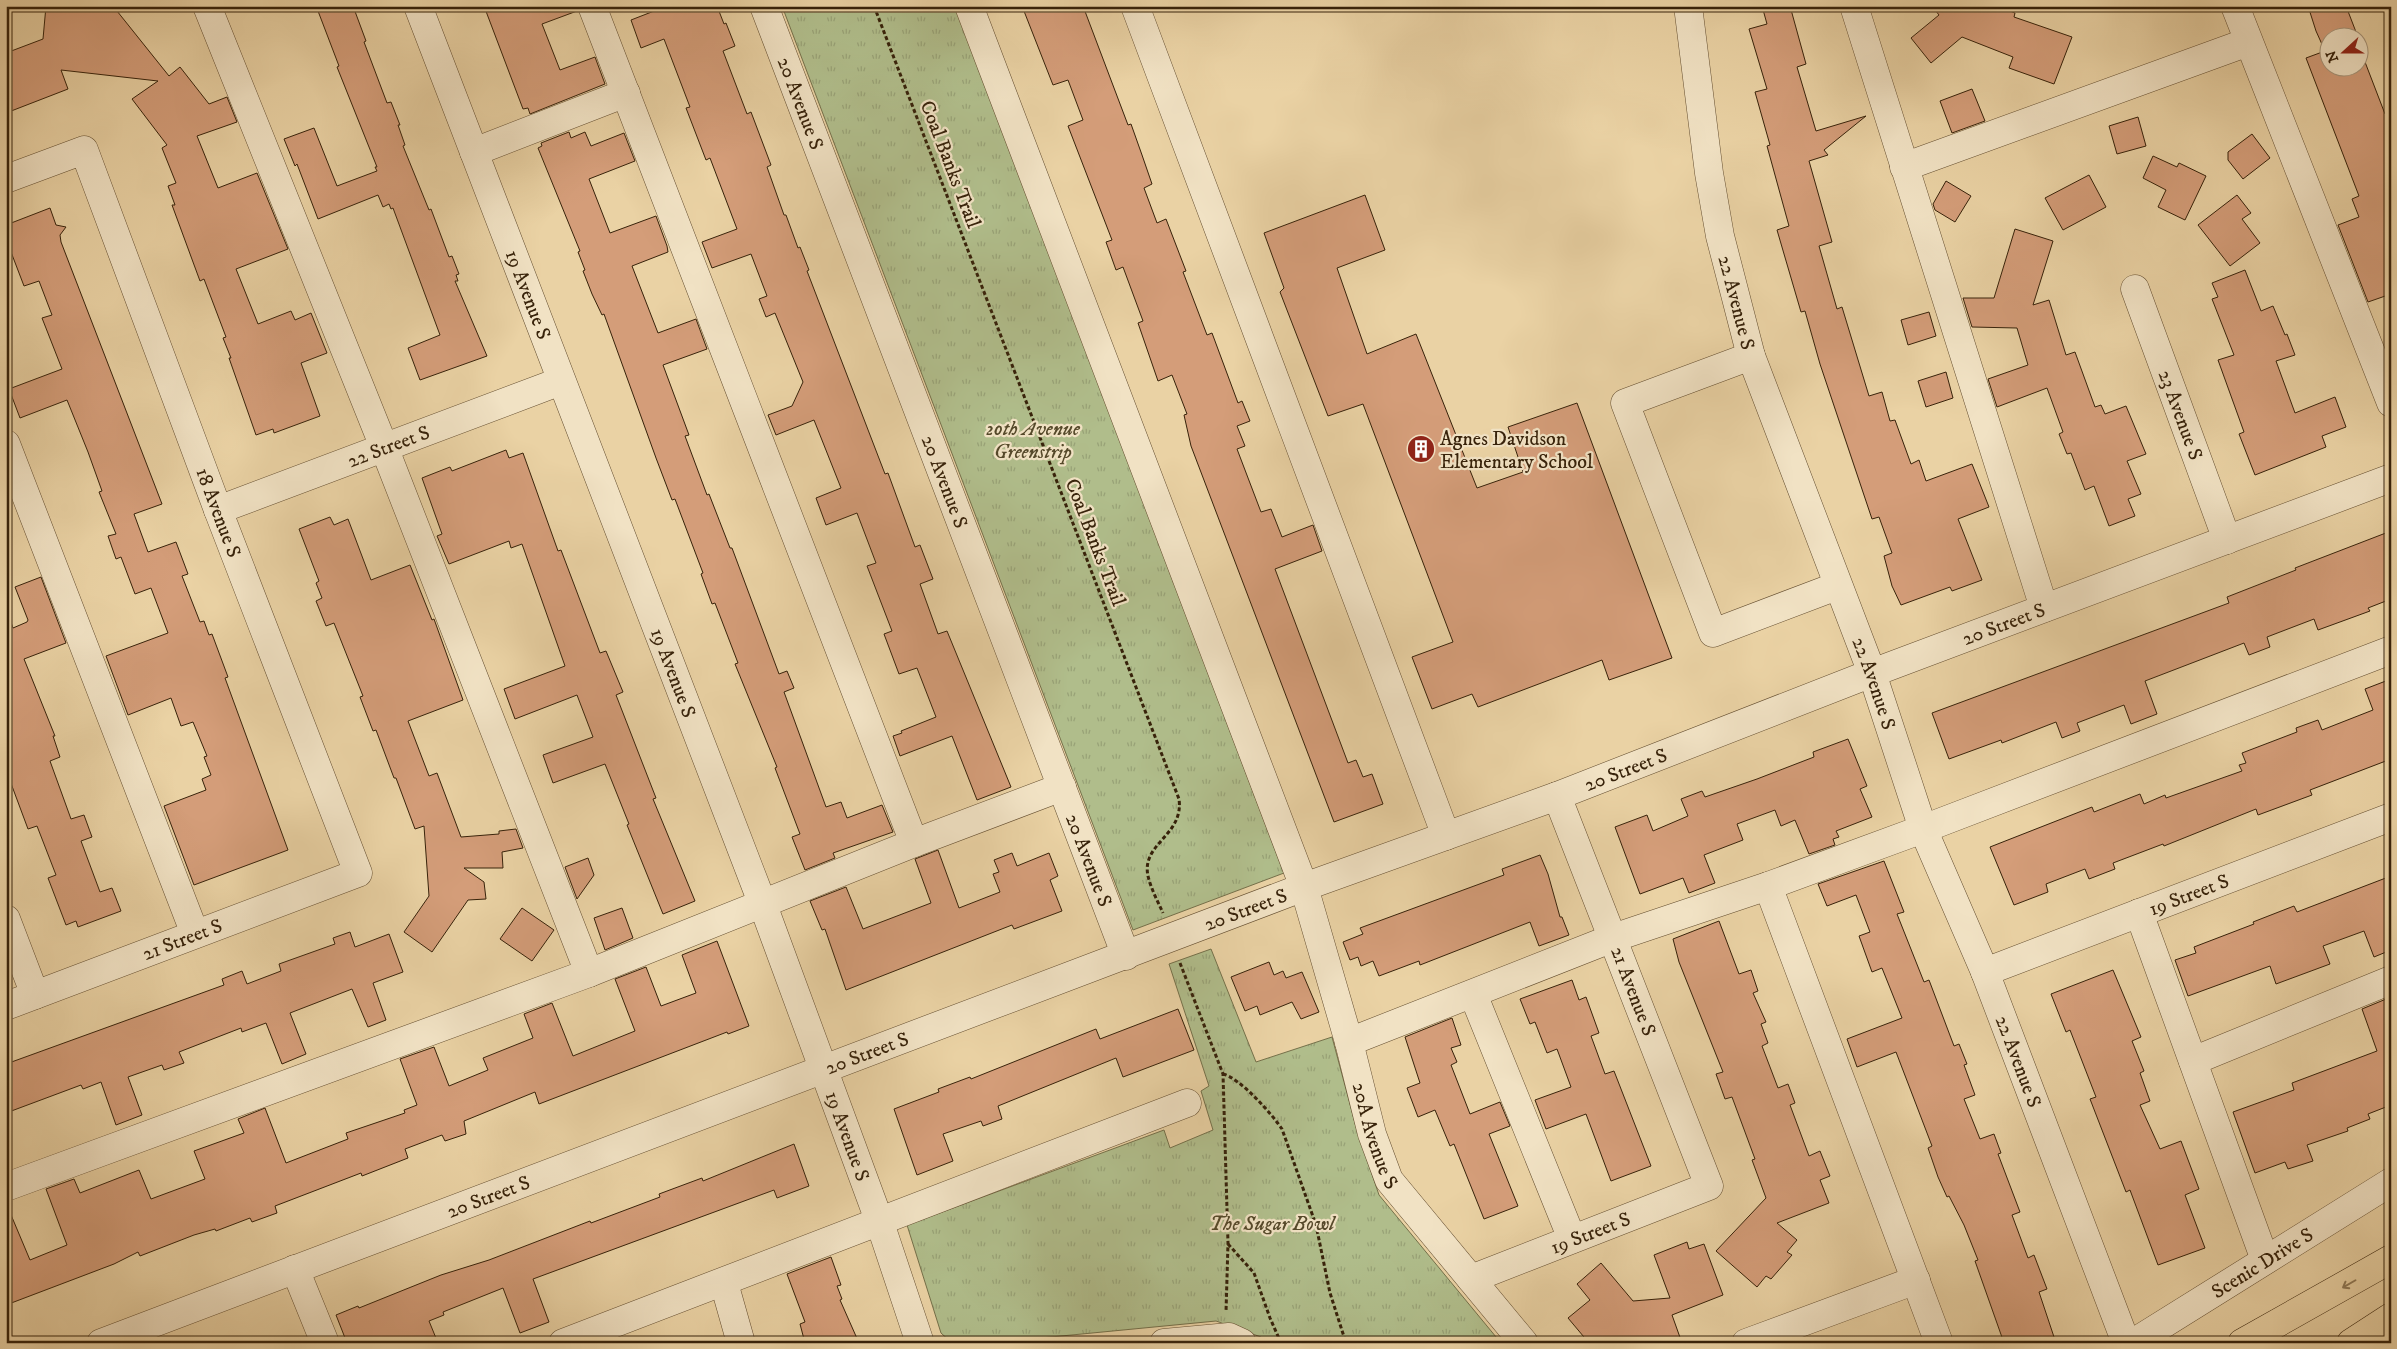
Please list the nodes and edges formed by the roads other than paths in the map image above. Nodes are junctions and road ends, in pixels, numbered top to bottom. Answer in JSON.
{"nodes":[{"id":1,"x":207,"y":6,"type":"edge"},
{"id":2,"x":418,"y":6,"type":"edge"},
{"id":3,"x":592,"y":6,"type":"edge"},
{"id":4,"x":764,"y":6,"type":"edge"},
{"id":5,"x":969,"y":6,"type":"edge"},
{"id":6,"x":1135,"y":6,"type":"edge"},
{"id":7,"x":1688,"y":6,"type":"edge"},
{"id":8,"x":1854,"y":6,"type":"edge"},
{"id":9,"x":2235,"y":6,"type":"edge"},
{"id":10,"x":2248,"y":42,"type":"junction"},
{"id":11,"x":626,"y":93,"type":"junction"},
{"id":12,"x":474,"y":152,"type":"junction"},
{"id":13,"x":1904,"y":168,"type":"junction"},
{"id":14,"x":6,"y":179,"type":"edge"},
{"id":15,"x":2135,"y":289,"type":"dead end"},
{"id":16,"x":1751,"y":356,"type":"junction"},
{"id":17,"x":561,"y":381,"type":"junction"},
{"id":18,"x":2391,"y":403,"type":"edge"},
{"id":19,"x":6,"y":444,"type":"edge"},
{"id":20,"x":384,"y":448,"type":"junction"},
{"id":21,"x":2391,"y":478,"type":"edge"},
{"id":22,"x":218,"y":510,"type":"junction"},
{"id":23,"x":2226,"y":540,"type":"junction"},
{"id":24,"x":1837,"y":586,"type":"junction"},
{"id":25,"x":2044,"y":608,"type":"junction"},
{"id":26,"x":2391,"y":650,"type":"edge"},
{"id":27,"x":1872,"y":673,"type":"junction"},
{"id":28,"x":1062,"y":787,"type":"junction"},
{"id":29,"x":1556,"y":796,"type":"junction"},
{"id":30,"x":2391,"y":818,"type":"edge"},
{"id":31,"x":1923,"y":829,"type":"junction"},
{"id":32,"x":1446,"y":836,"type":"junction"},
{"id":33,"x":914,"y":843,"type":"junction"},
{"id":34,"x":358,"y":872,"type":"joint"},
{"id":35,"x":1768,"y":886,"type":"junction"},
{"id":36,"x":1304,"y":887,"type":"junction"},
{"id":37,"x":763,"y":905,"type":"junction"},
{"id":38,"x":2138,"y":913,"type":"junction"},
{"id":39,"x":6,"y":919,"type":"edge"},
{"id":40,"x":195,"y":934,"type":"junction"},
{"id":41,"x":1613,"y":938,"type":"junction"},
{"id":42,"x":1126,"y":956,"type":"junction"},
{"id":43,"x":1985,"y":972,"type":"junction"},
{"id":44,"x":589,"y":973,"type":"junction"},
{"id":45,"x":2391,"y":980,"type":"edge"},
{"id":46,"x":1473,"y":994,"type":"junction"},
{"id":47,"x":35,"y":995,"type":"junction"},
{"id":48,"x":6,"y":1006,"type":"edge"},
{"id":49,"x":1349,"y":1042,"type":"junction"},
{"id":50,"x":2193,"y":1061,"type":"junction"},
{"id":51,"x":823,"y":1069,"type":"junction"},
{"id":52,"x":1187,"y":1103,"type":"dead end"},
{"id":53,"x":2391,"y":1182,"type":"edge"},
{"id":54,"x":1709,"y":1186,"type":"joint"},
{"id":55,"x":6,"y":1187,"type":"edge"},
{"id":56,"x":880,"y":1223,"type":"junction"},
{"id":57,"x":1572,"y":1239,"type":"junction"},
{"id":58,"x":2391,"y":1259,"type":"edge"},
{"id":59,"x":2265,"y":1260,"type":"junction"},
{"id":60,"x":295,"y":1269,"type":"junction"},
{"id":61,"x":1471,"y":1278,"type":"junction"},
{"id":62,"x":1916,"y":1280,"type":"junction"},
{"id":63,"x":724,"y":1283,"type":"junction"},
{"id":64,"x":2391,"y":1317,"type":"edge"},
{"id":65,"x":143,"y":1335,"type":"edge"},
{"id":66,"x":1236,"y":1340,"type":"edge"},
{"id":67,"x":101,"y":1343,"type":"edge"},
{"id":68,"x":324,"y":1343,"type":"edge"},
{"id":69,"x":563,"y":1343,"type":"edge"},
{"id":70,"x":741,"y":1343,"type":"edge"},
{"id":71,"x":920,"y":1343,"type":"edge"},
{"id":72,"x":1164,"y":1343,"type":"edge"},
{"id":73,"x":1524,"y":1343,"type":"edge"},
{"id":74,"x":1746,"y":1343,"type":"edge"},
{"id":75,"x":1939,"y":1343,"type":"edge"},
{"id":76,"x":2126,"y":1343,"type":"edge"},
{"id":77,"x":2133,"y":1343,"type":"edge"},
{"id":78,"x":2242,"y":1343,"type":"edge"},
{"id":79,"x":2350,"y":1343,"type":"edge"}],
"edges":[{"from":1,"to":20,"type":"street"},
{"from":2,"to":12,"type":"street","name":"19 Avenue S"},
{"from":3,"to":11,"type":"street"},
{"from":4,"to":28,"type":"street","name":"20 Avenue S"},
{"from":5,"to":36,"type":"street"},
{"from":6,"to":32,"type":"street"},
{"from":7,"to":16,"type":"street","name":"22 Avenue S"},
{"from":8,"to":13,"type":"street"},
{"from":9,"to":10,"type":"street"},
{"from":10,"to":13,"type":"street"},
{"from":10,"to":18,"type":"street"},
{"from":11,"to":12,"type":"street"},
{"from":11,"to":33,"type":"street"},
{"from":12,"to":17,"type":"street","name":"19 Avenue S"},
{"from":13,"to":25,"type":"street"},
{"from":14,"to":22,"type":"street","name":"18 Avenue S"},
{"from":15,"to":23,"type":"street","name":"23 Avenue S"},
{"from":16,"to":24,"type":"street","name":"22 Avenue S"},
{"from":16,"to":24,"type":"street"},
{"from":17,"to":20,"type":"street","name":"22 Street S"},
{"from":17,"to":37,"type":"street","name":"19 Avenue S"},
{"from":19,"to":40,"type":"street"},
{"from":20,"to":22,"type":"street","name":"22 Street S"},
{"from":20,"to":44,"type":"street"},
{"from":21,"to":23,"type":"street","name":"20 Street S"},
{"from":22,"to":34,"type":"street","name":"18 Avenue S"},
{"from":23,"to":25,"type":"street","name":"20 Street S"},
{"from":24,"to":27,"type":"street","name":"22 Avenue S"},
{"from":25,"to":27,"type":"street","name":"20 Street S"},
{"from":26,"to":31,"type":"street"},
{"from":27,"to":29,"type":"street","name":"20 Street S"},
{"from":27,"to":31,"type":"street","name":"22 Avenue S"},
{"from":28,"to":33,"type":"street"},
{"from":28,"to":42,"type":"street","name":"20 Avenue S"},
{"from":29,"to":32,"type":"street","name":"20 Street S"},
{"from":29,"to":41,"type":"street","name":"21 Avenue S"},
{"from":30,"to":38,"type":"street","name":"19 Street S"},
{"from":31,"to":35,"type":"street"},
{"from":31,"to":43,"type":"street","name":"22 Avenue S"},
{"from":32,"to":36,"type":"street","name":"20 Street S"},
{"from":33,"to":37,"type":"street"},
{"from":34,"to":40,"type":"street","name":"21 Street S"},
{"from":35,"to":41,"type":"street"},
{"from":35,"to":62,"type":"street"},
{"from":36,"to":42,"type":"street","name":"20 Street S"},
{"from":36,"to":49,"type":"street","name":"20A Avenue S"},
{"from":37,"to":44,"type":"street"},
{"from":37,"to":51,"type":"street","name":"19 Avenue S"},
{"from":38,"to":43,"type":"street","name":"19 Street S"},
{"from":38,"to":50,"type":"street"},
{"from":39,"to":47,"type":"street"},
{"from":40,"to":47,"type":"street","name":"21 Street S"},
{"from":41,"to":46,"type":"street"},
{"from":41,"to":54,"type":"street","name":"21 Avenue S"},
{"from":42,"to":51,"type":"street","name":"20 Street S"},
{"from":43,"to":76,"type":"street","name":"22 Avenue S"},
{"from":44,"to":55,"type":"street"},
{"from":45,"to":50,"type":"street"},
{"from":46,"to":49,"type":"street"},
{"from":46,"to":57,"type":"street"},
{"from":47,"to":48,"type":"street","name":"21 Street S"},
{"from":49,"to":61,"type":"street","name":"20A Avenue S"},
{"from":50,"to":59,"type":"street"},
{"from":51,"to":56,"type":"street","name":"19 Avenue S"},
{"from":51,"to":60,"type":"street","name":"20 Street S"},
{"from":52,"to":56,"type":"street"},
{"from":53,"to":59,"type":"street","name":"Scenic Drive S"},
{"from":54,"to":57,"type":"street","name":"19 Street S"},
{"from":56,"to":63,"type":"street"},
{"from":56,"to":71,"type":"street","name":"19 Avenue S"},
{"from":57,"to":61,"type":"street","name":"19 Street S"},
{"from":58,"to":78,"type":"main road","one_way":true},
{"from":59,"to":77,"type":"street","name":"Scenic Drive S"},
{"from":60,"to":65,"type":"street","name":"20 Street S"},
{"from":60,"to":68,"type":"street"},
{"from":61,"to":73,"type":"street","name":"20A Avenue S"},
{"from":62,"to":74,"type":"street"},
{"from":62,"to":75,"type":"street"},
{"from":63,"to":69,"type":"street"},
{"from":63,"to":70,"type":"street"},
{"from":64,"to":79,"type":"main road"},
{"from":65,"to":67,"type":"street","name":"20 Street S"},
{"from":66,"to":72,"type":"street"}]}
